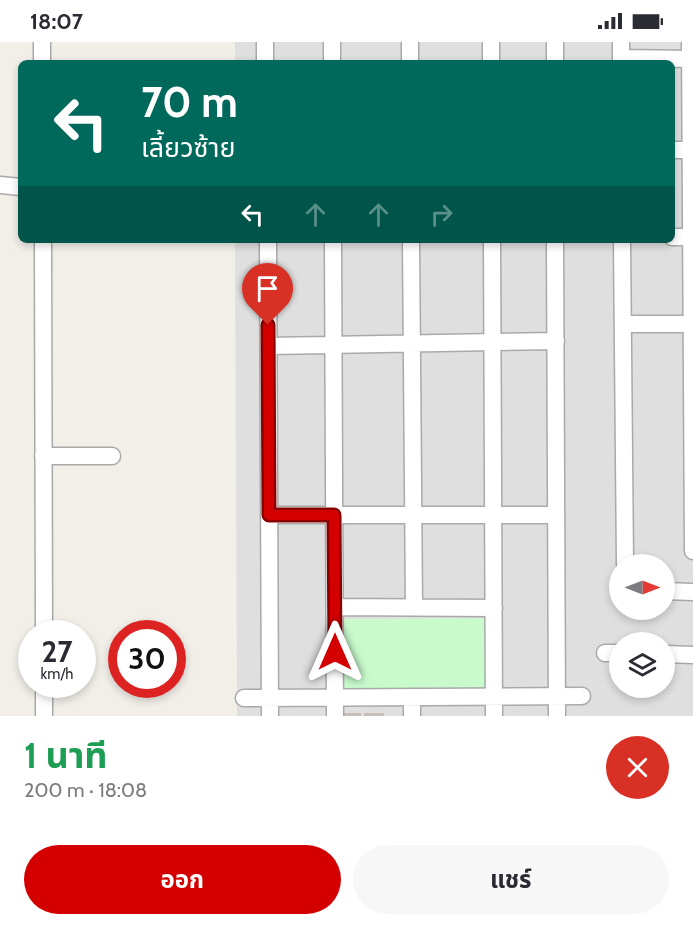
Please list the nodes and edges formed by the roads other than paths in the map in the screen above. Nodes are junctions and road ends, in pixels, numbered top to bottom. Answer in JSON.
{"nodes":[{"id":1,"x":42,"y":42,"type":"edge"},
{"id":2,"x":265,"y":42,"type":"edge"},
{"id":3,"x":332,"y":42,"type":"edge"},
{"id":4,"x":410,"y":42,"type":"edge"},
{"id":5,"x":491,"y":42,"type":"edge"},
{"id":6,"x":555,"y":42,"type":"edge"},
{"id":7,"x":690,"y":42,"type":"edge"},
{"id":8,"x":621,"y":54,"type":"edge"},
{"id":9,"x":692,"y":59,"type":"edge"},
{"id":10,"x":42,"y":60,"type":"edge"},
{"id":11,"x":266,"y":60,"type":"edge"},
{"id":12,"x":332,"y":60,"type":"edge"},
{"id":13,"x":410,"y":60,"type":"edge"},
{"id":14,"x":491,"y":60,"type":"edge"},
{"id":15,"x":555,"y":60,"type":"edge"},
{"id":16,"x":675,"y":150,"type":"edge"},
{"id":17,"x":691,"y":150,"type":"junction"},
{"id":18,"x":0,"y":185,"type":"edge"},
{"id":19,"x":18,"y":187,"type":"edge"},
{"id":20,"x":675,"y":237,"type":"edge"},
{"id":21,"x":692,"y":237,"type":"edge"},
{"id":22,"x":43,"y":243,"type":"edge"},
{"id":23,"x":268,"y":243,"type":"edge"},
{"id":24,"x":333,"y":243,"type":"edge"},
{"id":25,"x":411,"y":243,"type":"edge"},
{"id":26,"x":492,"y":243,"type":"edge"},
{"id":27,"x":555,"y":243,"type":"edge"},
{"id":28,"x":622,"y":243,"type":"edge"},
{"id":29,"x":623,"y":324,"type":"junction"},
{"id":30,"x":692,"y":324,"type":"edge"},
{"id":31,"x":556,"y":341,"type":"junction"},
{"id":32,"x":492,"y":342,"type":"junction"},
{"id":33,"x":412,"y":344,"type":"junction"},
{"id":34,"x":333,"y":345,"type":"junction"},
{"id":35,"x":269,"y":346,"type":"junction"},
{"id":36,"x":43,"y":456,"type":"junction"},
{"id":37,"x":112,"y":456,"type":"dead end"},
{"id":38,"x":556,"y":514,"type":"junction"},
{"id":39,"x":269,"y":515,"type":"junction"},
{"id":40,"x":334,"y":515,"type":"junction"},
{"id":41,"x":414,"y":515,"type":"junction"},
{"id":42,"x":493,"y":515,"type":"junction"},
{"id":43,"x":693,"y":551,"type":"edge"},
{"id":44,"x":625,"y":554,"type":"edge"},
{"id":45,"x":675,"y":591,"type":"edge"},
{"id":46,"x":693,"y":592,"type":"edge"},
{"id":47,"x":334,"y":607,"type":"junction"},
{"id":48,"x":414,"y":608,"type":"junction"},
{"id":49,"x":494,"y":608,"type":"junction"},
{"id":50,"x":44,"y":620,"type":"edge"},
{"id":51,"x":675,"y":654,"type":"edge"},
{"id":52,"x":693,"y":655,"type":"edge"},
{"id":53,"x":557,"y":696,"type":"junction"},
{"id":54,"x":582,"y":696,"type":"dead end"},
{"id":55,"x":412,"y":697,"type":"junction"},
{"id":56,"x":494,"y":697,"type":"junction"},
{"id":57,"x":44,"y":698,"type":"edge"},
{"id":58,"x":244,"y":698,"type":"dead end"},
{"id":59,"x":270,"y":698,"type":"junction"},
{"id":60,"x":335,"y":698,"type":"junction"},
{"id":61,"x":44,"y":716,"type":"edge"},
{"id":62,"x":270,"y":716,"type":"edge"},
{"id":63,"x":335,"y":716,"type":"edge"},
{"id":64,"x":412,"y":716,"type":"edge"},
{"id":65,"x":494,"y":716,"type":"edge"},
{"id":66,"x":557,"y":716,"type":"edge"}],
"edges":[{"from":1,"to":10,"type":"street"},
{"from":2,"to":11,"type":"street"},
{"from":3,"to":12,"type":"street"},
{"from":4,"to":13,"type":"street"},
{"from":5,"to":14,"type":"street"},
{"from":6,"to":15,"type":"street"},
{"from":7,"to":9,"type":"street"},
{"from":8,"to":9,"type":"street"},
{"from":9,"to":17,"type":"street"},
{"from":16,"to":17,"type":"street"},
{"from":17,"to":21,"type":"street"},
{"from":18,"to":19,"type":"street"},
{"from":20,"to":21,"type":"street"},
{"from":21,"to":30,"type":"street"},
{"from":22,"to":36,"type":"street"},
{"from":23,"to":35,"type":"street"},
{"from":24,"to":34,"type":"street"},
{"from":25,"to":33,"type":"street"},
{"from":26,"to":32,"type":"street"},
{"from":27,"to":31,"type":"street"},
{"from":28,"to":29,"type":"street"},
{"from":29,"to":30,"type":"street"},
{"from":29,"to":44,"type":"street"},
{"from":30,"to":43,"type":"street"},
{"from":31,"to":32,"type":"street"},
{"from":31,"to":38,"type":"street"},
{"from":32,"to":33,"type":"street"},
{"from":32,"to":42,"type":"street"},
{"from":33,"to":34,"type":"street"},
{"from":33,"to":41,"type":"street"},
{"from":34,"to":35,"type":"street"},
{"from":34,"to":40,"type":"street"},
{"from":35,"to":39,"type":"street"},
{"from":36,"to":37,"type":"street"},
{"from":36,"to":50,"type":"street"},
{"from":38,"to":42,"type":"street"},
{"from":38,"to":53,"type":"street"},
{"from":39,"to":40,"type":"street"},
{"from":39,"to":59,"type":"street"},
{"from":40,"to":41,"type":"street"},
{"from":40,"to":47,"type":"street"},
{"from":41,"to":42,"type":"street"},
{"from":41,"to":48,"type":"street"},
{"from":42,"to":49,"type":"street"},
{"from":45,"to":46,"type":"street"},
{"from":47,"to":48,"type":"street"},
{"from":47,"to":60,"type":"street"},
{"from":48,"to":49,"type":"street"},
{"from":49,"to":56,"type":"street"},
{"from":51,"to":52,"type":"street"},
{"from":53,"to":54,"type":"street"},
{"from":53,"to":56,"type":"street"},
{"from":53,"to":66,"type":"street"},
{"from":55,"to":56,"type":"street"},
{"from":55,"to":60,"type":"street"},
{"from":55,"to":64,"type":"street"},
{"from":56,"to":65,"type":"street"},
{"from":57,"to":61,"type":"street"},
{"from":58,"to":59,"type":"street"},
{"from":59,"to":60,"type":"street"},
{"from":59,"to":62,"type":"street"},
{"from":60,"to":63,"type":"street"}]}
